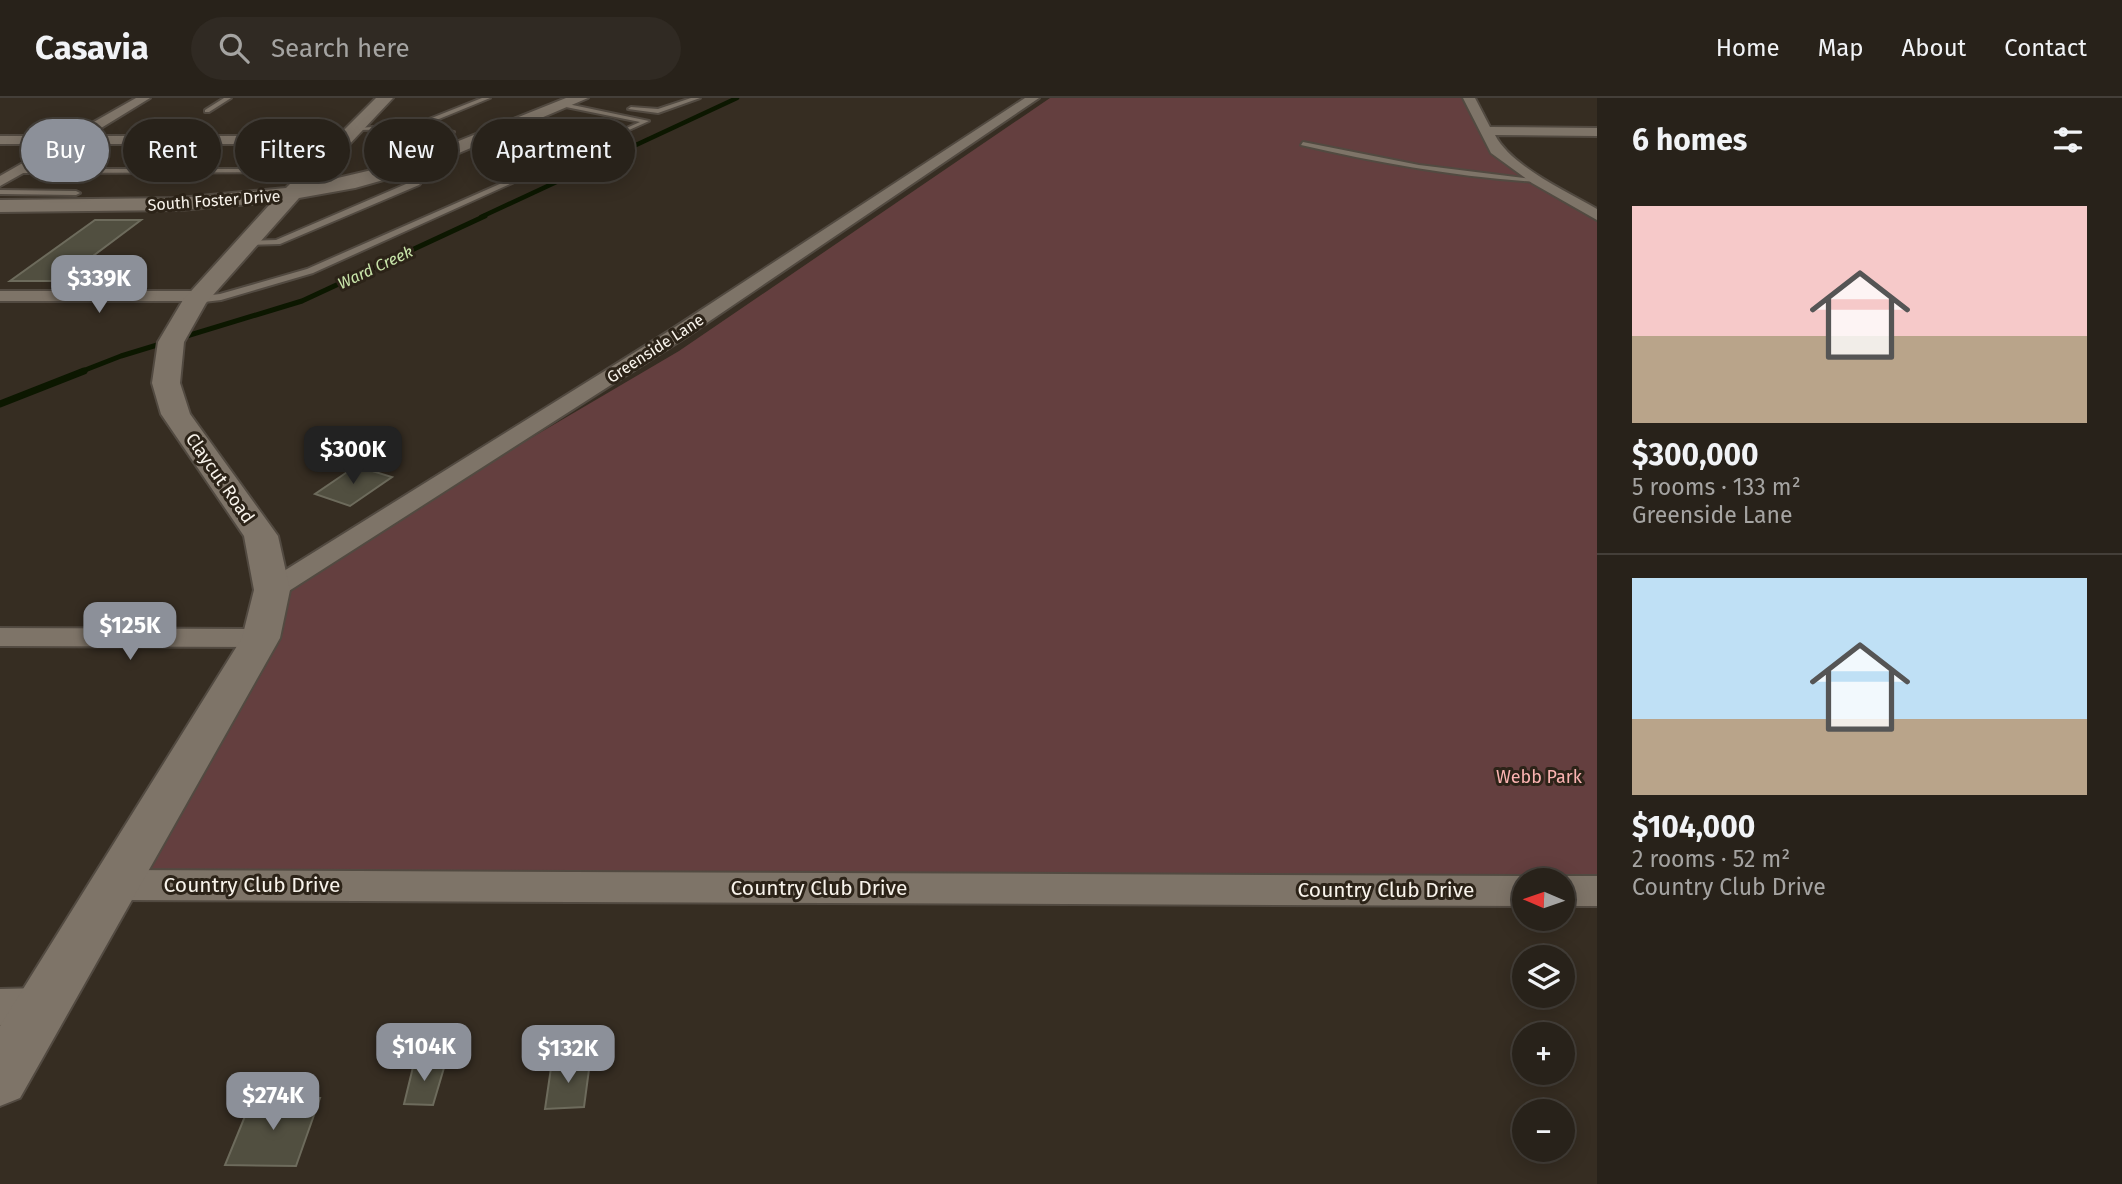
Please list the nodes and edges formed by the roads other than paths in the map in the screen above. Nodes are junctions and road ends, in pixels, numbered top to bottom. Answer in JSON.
{"nodes":[{"id":1,"x":144,"y":98,"type":"edge"},
{"id":2,"x":228,"y":98,"type":"edge"},
{"id":3,"x":385,"y":98,"type":"edge"},
{"id":4,"x":487,"y":98,"type":"edge"},
{"id":5,"x":697,"y":98,"type":"edge"},
{"id":6,"x":1033,"y":98,"type":"edge"},
{"id":7,"x":1469,"y":98,"type":"edge"},
{"id":8,"x":573,"y":101,"type":"edge"},
{"id":9,"x":207,"y":111,"type":"dead end"},
{"id":10,"x":108,"y":119,"type":"edge"},
{"id":11,"x":436,"y":119,"type":"edge"},
{"id":12,"x":1487,"y":131,"type":"junction"},
{"id":13,"x":1597,"y":132,"type":"edge"},
{"id":14,"x":364,"y":133,"type":"edge"},
{"id":15,"x":351,"y":134,"type":"junction"},
{"id":16,"x":109,"y":139,"type":"edge"},
{"id":17,"x":0,"y":140,"type":"edge"},
{"id":18,"x":21,"y":140,"type":"edge"},
{"id":19,"x":1303,"y":144,"type":"dead end"},
{"id":20,"x":458,"y":146,"type":"edge"},
{"id":21,"x":21,"y":169,"type":"edge"},
{"id":22,"x":18,"y":171,"type":"junction"},
{"id":23,"x":235,"y":171,"type":"edge"},
{"id":24,"x":364,"y":179,"type":"edge"},
{"id":25,"x":1537,"y":180,"type":"junction"},
{"id":26,"x":0,"y":182,"type":"edge"},
{"id":27,"x":304,"y":182,"type":"edge"},
{"id":28,"x":417,"y":182,"type":"edge"},
{"id":29,"x":0,"y":192,"type":"edge"},
{"id":30,"x":76,"y":193,"type":"dead end"},
{"id":31,"x":292,"y":194,"type":"junction"},
{"id":32,"x":0,"y":206,"type":"edge"},
{"id":33,"x":1596,"y":214,"type":"edge"},
{"id":34,"x":244,"y":243,"type":"junction"},
{"id":35,"x":0,"y":296,"type":"edge"},
{"id":36,"x":196,"y":298,"type":"junction"},
{"id":37,"x":272,"y":590,"type":"junction"},
{"id":38,"x":0,"y":636,"type":"edge"},
{"id":39,"x":261,"y":638,"type":"junction"},
{"id":40,"x":113,"y":885,"type":"junction"},
{"id":41,"x":1512,"y":891,"type":"edge"},
{"id":42,"x":1575,"y":891,"type":"edge"},
{"id":43,"x":1597,"y":891,"type":"edge"},
{"id":44,"x":42,"y":1006,"type":"junction"},
{"id":45,"x":0,"y":1007,"type":"edge"},
{"id":46,"x":0,"y":1078,"type":"edge"}],
"edges":[{"from":1,"to":10,"type":"street"},
{"from":2,"to":9,"type":"lane"},
{"from":3,"to":15,"type":"street","name":"Claycut Road"},
{"from":4,"to":11,"type":"lane"},
{"from":5,"to":8,"type":"lane"},
{"from":6,"to":37,"type":"street","name":"Greenside Lane"},
{"from":7,"to":12,"type":"street"},
{"from":8,"to":20,"type":"street","name":"South Foster Drive"},
{"from":8,"to":36,"type":"lane"},
{"from":12,"to":13,"type":"street"},
{"from":12,"to":25,"type":"street"},
{"from":14,"to":15,"type":"lane"},
{"from":15,"to":16,"type":"street"},
{"from":17,"to":18,"type":"street"},
{"from":19,"to":25,"type":"lane"},
{"from":21,"to":22,"type":"street"},
{"from":22,"to":23,"type":"lane"},
{"from":22,"to":26,"type":"street"},
{"from":24,"to":31,"type":"street","name":"South Foster Drive"},
{"from":25,"to":33,"type":"street"},
{"from":27,"to":31,"type":"street","name":"Claycut Road"},
{"from":28,"to":34,"type":"lane"},
{"from":29,"to":30,"type":"lane"},
{"from":31,"to":32,"type":"street","name":"South Foster Drive"},
{"from":31,"to":34,"type":"street","name":"Claycut Road"},
{"from":34,"to":36,"type":"street","name":"Claycut Road"},
{"from":35,"to":36,"type":"street"},
{"from":36,"to":37,"type":"street","name":"Claycut Road"},
{"from":37,"to":39,"type":"street","name":"Claycut Road"},
{"from":38,"to":39,"type":"street"},
{"from":39,"to":40,"type":"street","name":"Claycut Road"},
{"from":40,"to":41,"type":"street","name":"Country Club Drive"},
{"from":40,"to":44,"type":"street","name":"Claycut Road"},
{"from":42,"to":43,"type":"street"},
{"from":44,"to":45,"type":"street"},
{"from":44,"to":46,"type":"street","name":"Claycut Road"}]}
